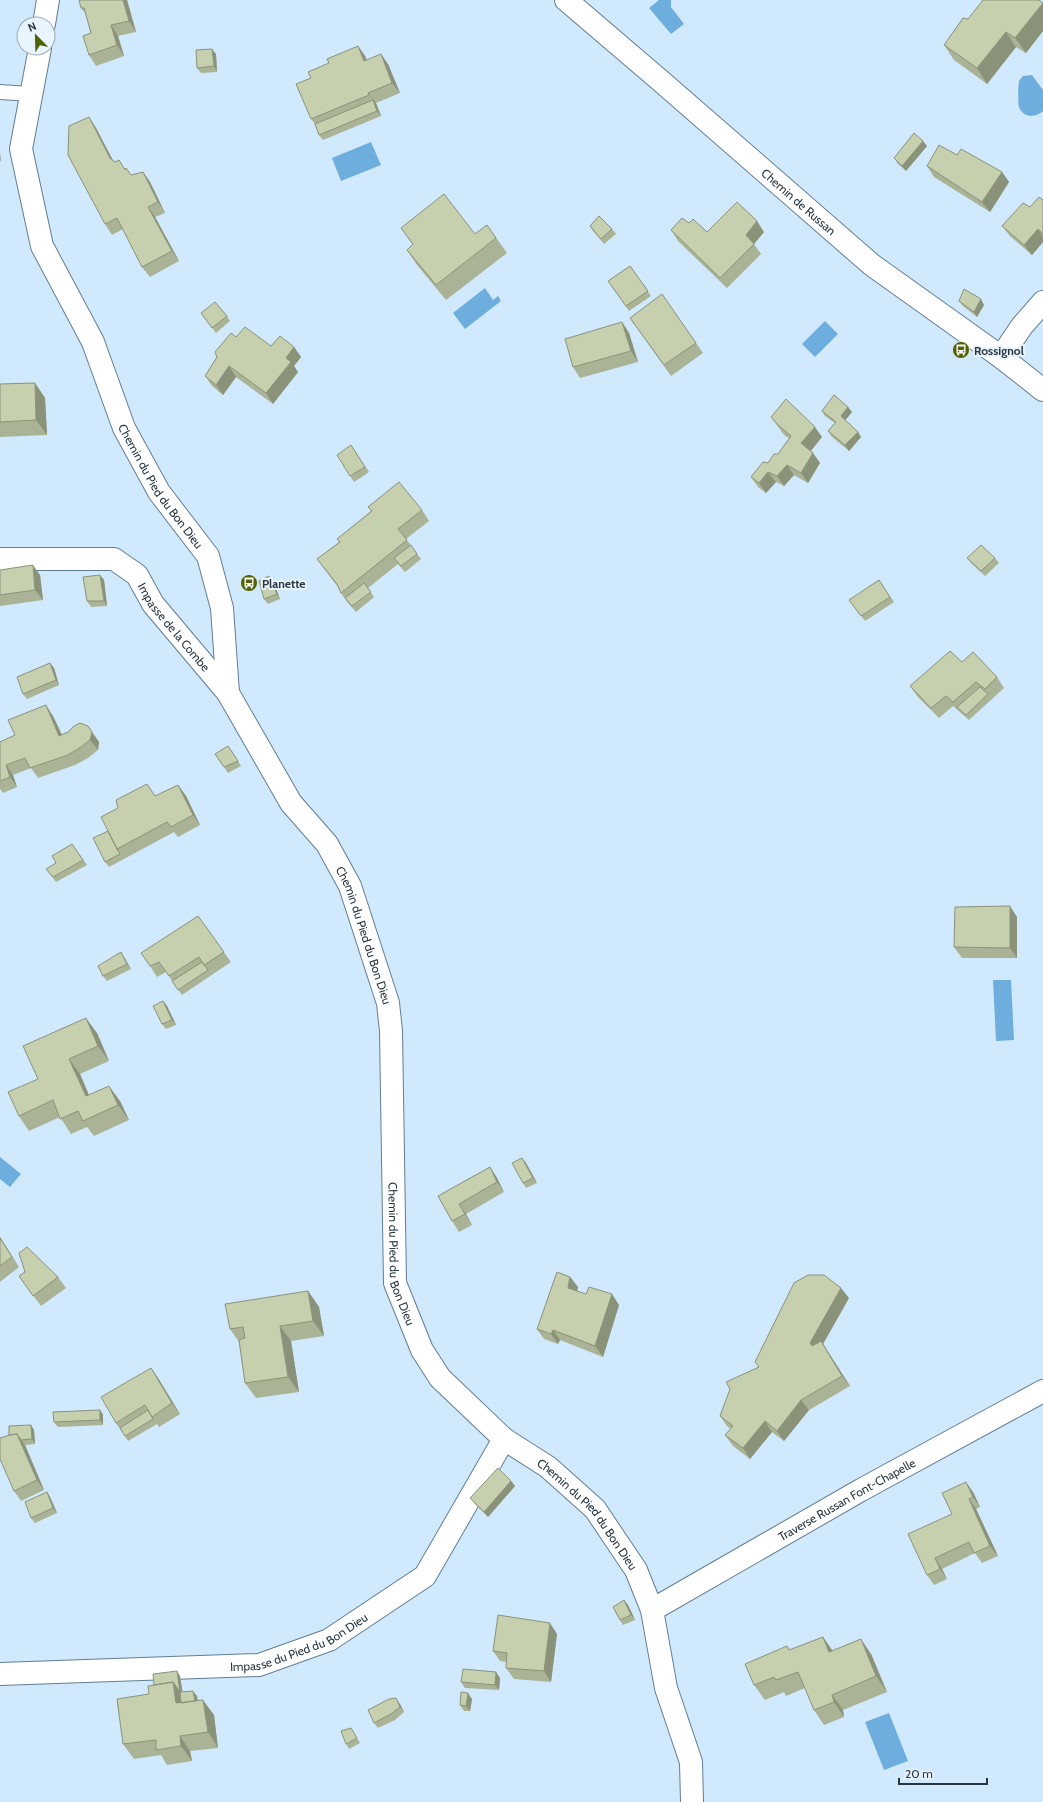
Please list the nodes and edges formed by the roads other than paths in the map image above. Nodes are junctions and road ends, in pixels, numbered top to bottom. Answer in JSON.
{"nodes":[{"id":1,"x":48,"y":0,"type":"edge"},
{"id":2,"x":566,"y":0,"type":"edge"},
{"id":3,"x":45,"y":16,"type":"edge"},
{"id":4,"x":38,"y":56,"type":"edge"},
{"id":5,"x":0,"y":92,"type":"edge"},
{"id":6,"x":31,"y":94,"type":"junction"},
{"id":7,"x":1043,"y":302,"type":"edge"},
{"id":8,"x":1002,"y":358,"type":"junction"},
{"id":9,"x":1043,"y":390,"type":"edge"},
{"id":10,"x":0,"y":559,"type":"edge"},
{"id":11,"x":228,"y":693,"type":"junction"},
{"id":12,"x":1043,"y":1391,"type":"edge"},
{"id":13,"x":504,"y":1439,"type":"junction"},
{"id":14,"x":652,"y":1610,"type":"junction"},
{"id":15,"x":0,"y":1674,"type":"edge"},
{"id":16,"x":692,"y":1802,"type":"edge"}],
"edges":[{"from":1,"to":3,"type":"street"},
{"from":2,"to":8,"type":"street","name":"Chemin de Russan"},
{"from":4,"to":6,"type":"street","name":"Chemin du Pied du Bon Dieu"},
{"from":5,"to":6,"type":"lane"},
{"from":6,"to":11,"type":"street","name":"Chemin du Pied du Bon Dieu"},
{"from":7,"to":8,"type":"street"},
{"from":8,"to":9,"type":"street","name":"Chemin de Russan"},
{"from":10,"to":11,"type":"street","name":"Impasse de la Combe"},
{"from":11,"to":13,"type":"street","name":"Chemin du Pied du Bon Dieu"},
{"from":12,"to":14,"type":"street","name":"Traverse Russan Font-Chapelle"},
{"from":13,"to":14,"type":"street","name":"Chemin du Pied du Bon Dieu"},
{"from":13,"to":15,"type":"street","name":"Impasse du Pied du Bon Dieu"},
{"from":14,"to":16,"type":"street","name":"Chemin du Pied du Bon Dieu"}]}
